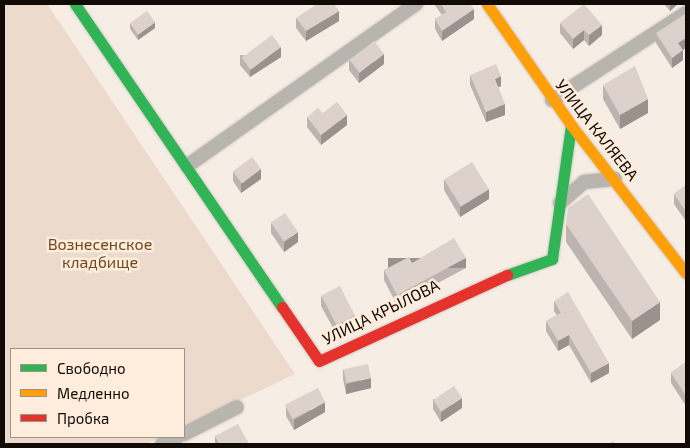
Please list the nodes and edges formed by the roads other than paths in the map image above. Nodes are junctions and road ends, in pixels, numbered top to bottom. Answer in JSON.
{"nodes":[{"id":1,"x":75,"y":4,"type":"edge"},
{"id":2,"x":416,"y":4,"type":"edge"},
{"id":3,"x":487,"y":4,"type":"edge"},
{"id":4,"x":686,"y":13,"type":"edge"},
{"id":5,"x":552,"y":100,"type":"junction"},
{"id":6,"x":571,"y":126,"type":"junction"},
{"id":7,"x":187,"y":166,"type":"junction"},
{"id":8,"x":615,"y":179,"type":"junction"},
{"id":9,"x":560,"y":203,"type":"junction"},
{"id":10,"x":684,"y":265,"type":"edge"},
{"id":11,"x":237,"y":407,"type":"dead end"},
{"id":12,"x":185,"y":433,"type":"edge"},
{"id":13,"x":175,"y":438,"type":"edge"},
{"id":14,"x":162,"y":444,"type":"edge"}],
"edges":[{"from":1,"to":7,"type":"street","name":"УЛИЦА КРЫЛОВА"},
{"from":2,"to":7,"type":"street"},
{"from":3,"to":5,"type":"street","name":"УЛИЦА КАЛЯЕВА"},
{"from":4,"to":5,"type":"street"},
{"from":5,"to":6,"type":"street","name":"УЛИЦА КАЛЯЕВА"},
{"from":6,"to":8,"type":"street","name":"УЛИЦА КАЛЯЕВА"},
{"from":6,"to":9,"type":"street","name":"УЛИЦА КРЫЛОВА"},
{"from":7,"to":9,"type":"street","name":"УЛИЦА КРЫЛОВА"},
{"from":8,"to":9,"type":"street"},
{"from":8,"to":10,"type":"street","name":"УЛИЦА КАЛЯЕВА"},
{"from":11,"to":12,"type":"street"},
{"from":13,"to":14,"type":"street"}]}
